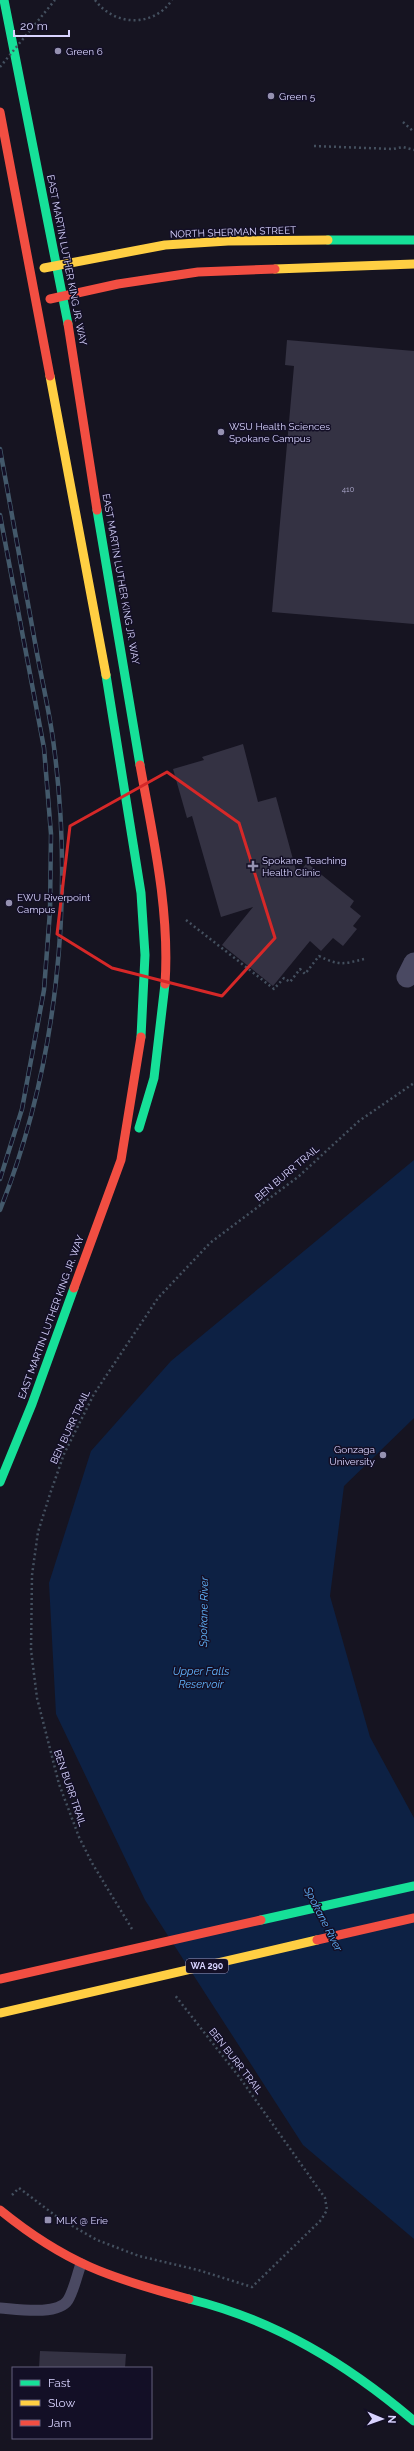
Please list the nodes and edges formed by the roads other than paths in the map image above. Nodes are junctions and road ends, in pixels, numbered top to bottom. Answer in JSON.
{"nodes":[{"id":1,"x":4,"y":0,"type":"edge"},
{"id":2,"x":0,"y":112,"type":"edge"},
{"id":3,"x":414,"y":240,"type":"edge"},
{"id":4,"x":414,"y":264,"type":"edge"},
{"id":5,"x":59,"y":266,"type":"junction"},
{"id":6,"x":31,"y":271,"type":"junction"},
{"id":7,"x":64,"y":296,"type":"junction"},
{"id":8,"x":37,"y":302,"type":"junction"},
{"id":9,"x":121,"y":1160,"type":"junction"},
{"id":10,"x":0,"y":1482,"type":"edge"},
{"id":11,"x":414,"y":1886,"type":"edge"},
{"id":12,"x":414,"y":1918,"type":"edge"},
{"id":13,"x":0,"y":1979,"type":"edge"},
{"id":14,"x":0,"y":2014,"type":"edge"},
{"id":15,"x":0,"y":2210,"type":"edge"},
{"id":16,"x":81,"y":2264,"type":"junction"},
{"id":17,"x":0,"y":2308,"type":"edge"},
{"id":18,"x":414,"y":2421,"type":"edge"}],
"edges":[{"from":1,"to":5,"type":"main road","name":"EAST MARTIN LUTHER KING JR. WAY"},
{"from":2,"to":6,"type":"main road","name":"EAST MARTIN LUTHER KING JR. WAY"},
{"from":3,"to":5,"type":"main road","name":"NORTH SHERMAN STREET"},
{"from":4,"to":7,"type":"main road"},
{"from":5,"to":6,"type":"main road","name":"NORTH SHERMAN STREET"},
{"from":5,"to":7,"type":"main road","name":"EAST MARTIN LUTHER KING JR. WAY"},
{"from":6,"to":8,"type":"main road","name":"EAST MARTIN LUTHER KING JR. WAY"},
{"from":7,"to":8,"type":"main road"},
{"from":7,"to":9,"type":"main road","name":"EAST MARTIN LUTHER KING JR. WAY"},
{"from":8,"to":9,"type":"main road","name":"EAST MARTIN LUTHER KING JR. WAY"},
{"from":9,"to":10,"type":"main road","name":"EAST MARTIN LUTHER KING JR. WAY"},
{"from":11,"to":13,"type":"main road","bridge":true},
{"from":12,"to":14,"type":"main road","number":"WA 290","bridge":true},
{"from":15,"to":16,"type":"main road"},
{"from":16,"to":17,"type":"lane"},
{"from":16,"to":18,"type":"main road"}]}
